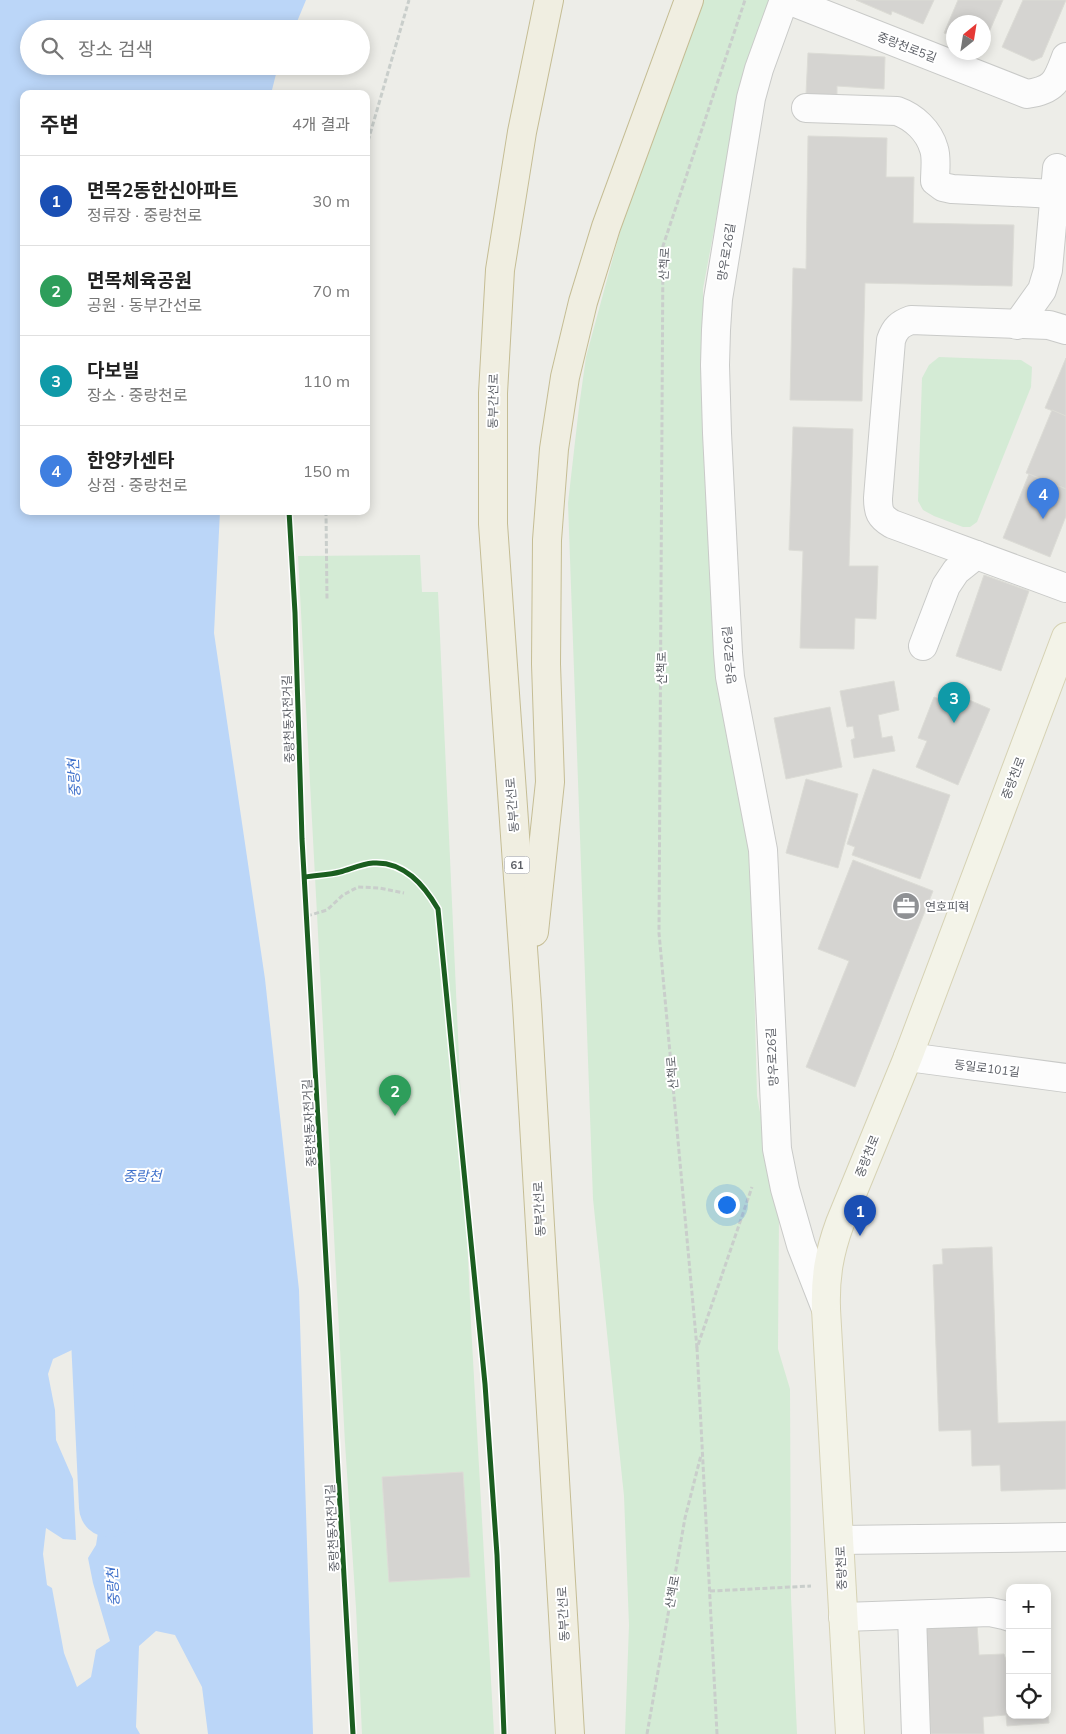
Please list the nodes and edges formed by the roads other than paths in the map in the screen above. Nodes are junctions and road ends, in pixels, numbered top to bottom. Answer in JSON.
{"nodes":[{"id":1,"x":549,"y":0,"type":"edge"},
{"id":2,"x":690,"y":0,"type":"edge"},
{"id":3,"x":784,"y":0,"type":"edge"},
{"id":4,"x":788,"y":0,"type":"edge"},
{"id":5,"x":1066,"y":57,"type":"edge"},
{"id":6,"x":806,"y":108,"type":"dead end"},
{"id":7,"x":1057,"y":168,"type":"dead end"},
{"id":8,"x":1055,"y":194,"type":"junction"},
{"id":9,"x":1017,"y":324,"type":"junction"},
{"id":10,"x":1066,"y":330,"type":"edge"},
{"id":11,"x":976,"y":556,"type":"junction"},
{"id":12,"x":1066,"y":588,"type":"edge"},
{"id":13,"x":1066,"y":637,"type":"edge"},
{"id":14,"x":923,"y":646,"type":"dead end"},
{"id":15,"x":527,"y":1006,"type":"junction"},
{"id":16,"x":908,"y":1057,"type":"junction"},
{"id":17,"x":1066,"y":1078,"type":"edge"},
{"id":18,"x":826,"y":1309,"type":"junction"},
{"id":19,"x":1066,"y":1537,"type":"edge"},
{"id":20,"x":840,"y":1540,"type":"junction"},
{"id":21,"x":912,"y":1615,"type":"junction"},
{"id":22,"x":1006,"y":1615,"type":"edge"},
{"id":23,"x":843,"y":1618,"type":"junction"},
{"id":24,"x":570,"y":1734,"type":"edge"},
{"id":25,"x":850,"y":1734,"type":"edge"},
{"id":26,"x":916,"y":1734,"type":"edge"}],
"edges":[{"from":1,"to":15,"type":"highway","name":"동부간선로","number":"61"},
{"from":2,"to":15,"type":"highway"},
{"from":3,"to":18,"type":"street","name":"망우로26길"},
{"from":4,"to":5,"type":"street","name":"중랑천로5길"},
{"from":6,"to":8,"type":"street"},
{"from":7,"to":8,"type":"street"},
{"from":8,"to":9,"type":"street"},
{"from":9,"to":10,"type":"street"},
{"from":9,"to":11,"type":"street"},
{"from":11,"to":12,"type":"street"},
{"from":11,"to":14,"type":"street"},
{"from":13,"to":16,"type":"main road","name":"중랑천로"},
{"from":15,"to":24,"type":"highway","name":"동부간선로","number":"61"},
{"from":16,"to":17,"type":"street","name":"동일로101길"},
{"from":16,"to":18,"type":"main road","name":"중랑천로"},
{"from":18,"to":20,"type":"main road","name":"중랑천로"},
{"from":19,"to":20,"type":"street"},
{"from":20,"to":23,"type":"main road","name":"중랑천로"},
{"from":21,"to":22,"type":"street"},
{"from":21,"to":23,"type":"street"},
{"from":21,"to":26,"type":"street"},
{"from":23,"to":25,"type":"main road","name":"중랑천로"}]}
